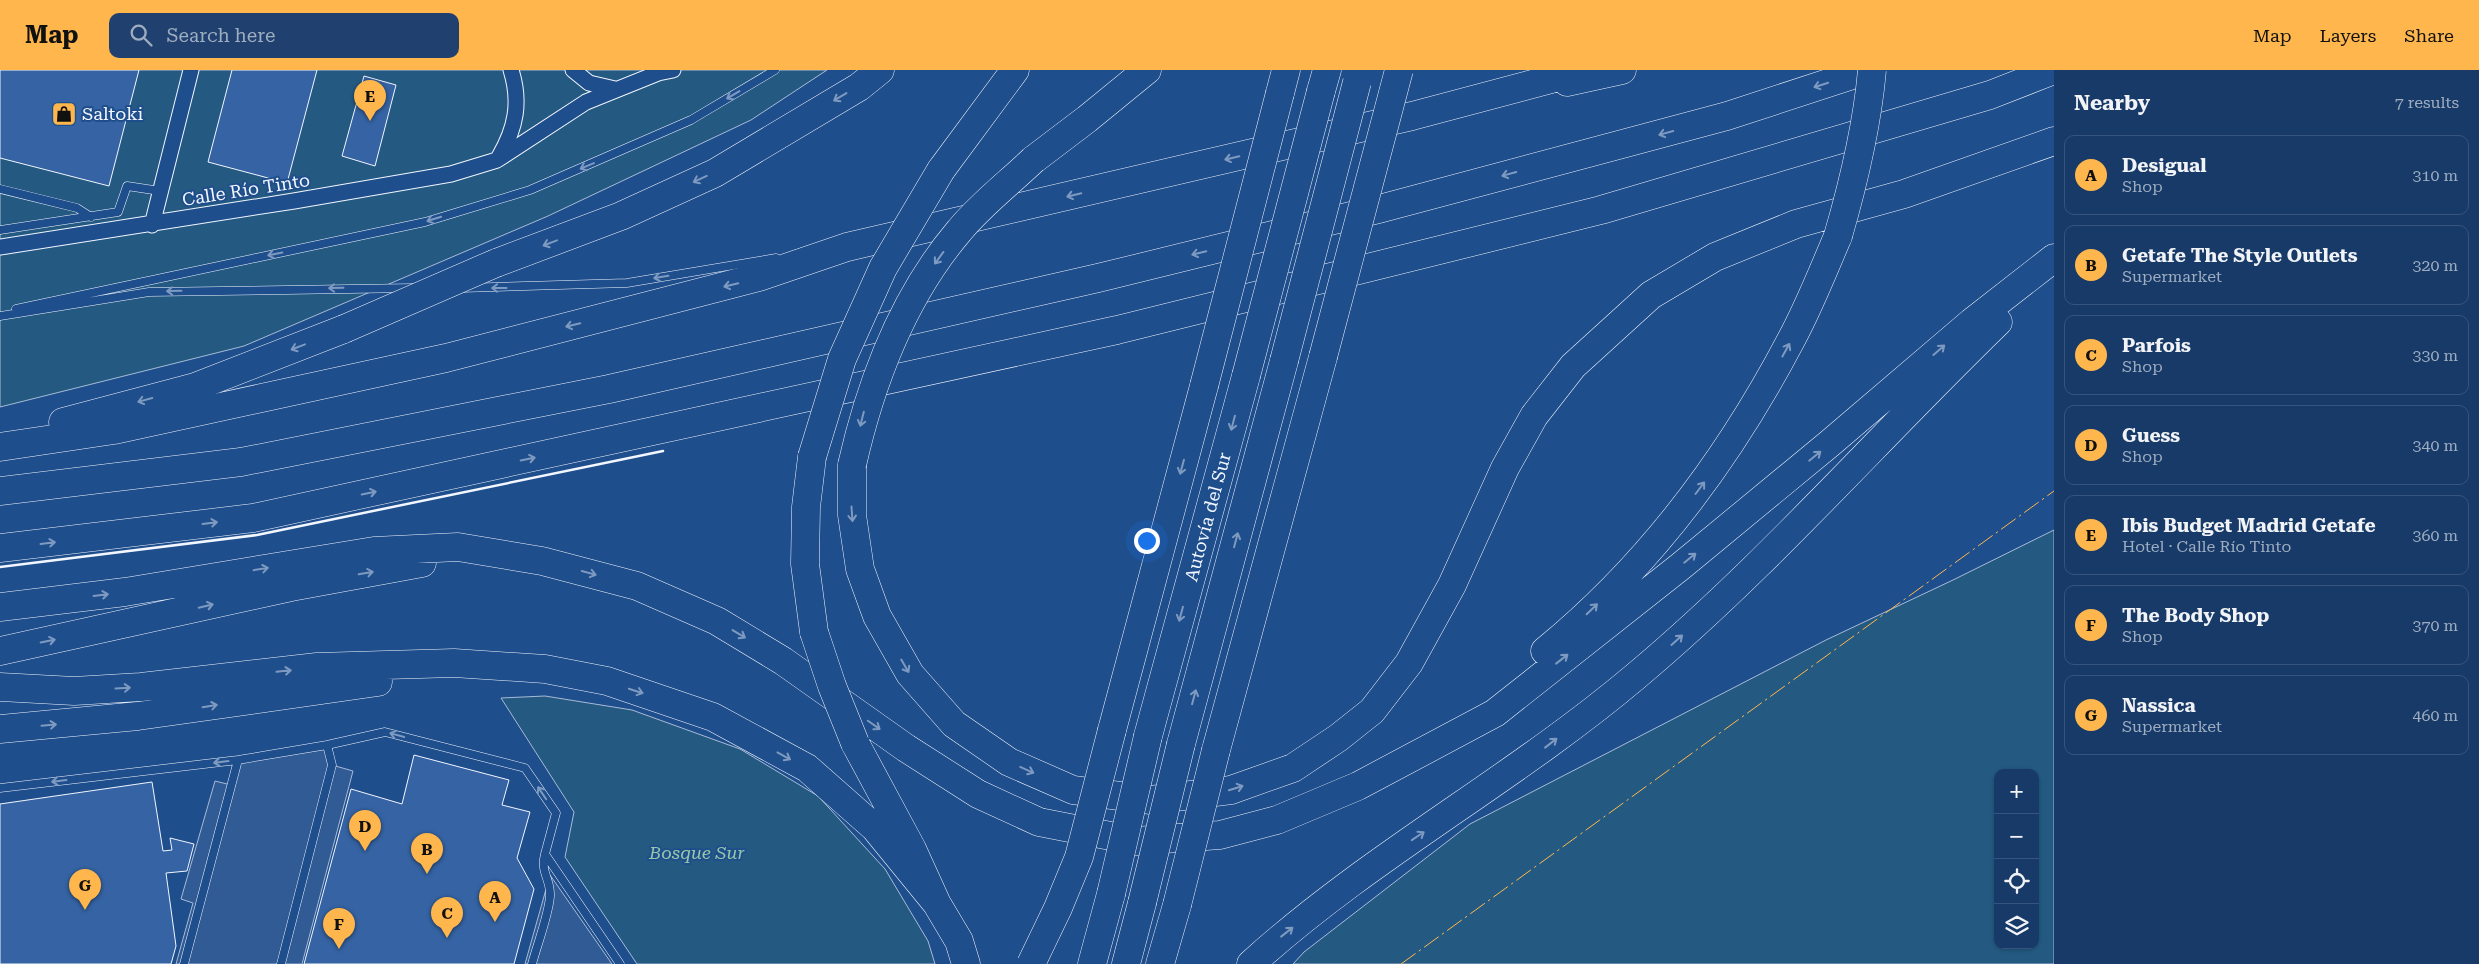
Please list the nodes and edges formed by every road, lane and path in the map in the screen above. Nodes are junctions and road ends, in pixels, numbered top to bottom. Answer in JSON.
{"nodes":[{"id":1,"x":191,"y":70,"type":"edge"},
{"id":2,"x":511,"y":70,"type":"edge"},
{"id":3,"x":573,"y":70,"type":"edge"},
{"id":4,"x":673,"y":70,"type":"edge"},
{"id":5,"x":775,"y":70,"type":"edge"},
{"id":6,"x":880,"y":70,"type":"edge"},
{"id":7,"x":1015,"y":70,"type":"edge"},
{"id":8,"x":1147,"y":70,"type":"edge"},
{"id":9,"x":1399,"y":70,"type":"edge"},
{"id":10,"x":1585,"y":70,"type":"edge"},
{"id":11,"x":1622,"y":70,"type":"edge"},
{"id":12,"x":1868,"y":70,"type":"edge"},
{"id":13,"x":1872,"y":70,"type":"edge"},
{"id":14,"x":2054,"y":70,"type":"edge"},
{"id":15,"x":1358,"y":76,"type":"edge"},
{"id":16,"x":1283,"y":81,"type":"edge"},
{"id":17,"x":1324,"y":81,"type":"edge"},
{"id":18,"x":615,"y":90,"type":"junction"},
{"id":19,"x":1412,"y":116,"type":"junction"},
{"id":20,"x":2054,"y":141,"type":"edge"},
{"id":21,"x":497,"y":160,"type":"junction"},
{"id":22,"x":0,"y":189,"type":"edge"},
{"id":23,"x":160,"y":191,"type":"junction"},
{"id":24,"x":90,"y":217,"type":"junction"},
{"id":25,"x":55,"y":220,"type":"junction"},
{"id":26,"x":152,"y":225,"type":"junction"},
{"id":27,"x":0,"y":230,"type":"edge"},
{"id":28,"x":57,"y":239,"type":"junction"},
{"id":29,"x":0,"y":247,"type":"edge"},
{"id":30,"x":847,"y":247,"type":"junction"},
{"id":31,"x":799,"y":255,"type":"dead end"},
{"id":32,"x":790,"y":256,"type":"dead end"},
{"id":33,"x":2054,"y":258,"type":"edge"},
{"id":34,"x":2054,"y":267,"type":"edge"},
{"id":35,"x":0,"y":314,"type":"edge"},
{"id":36,"x":0,"y":436,"type":"edge"},
{"id":37,"x":0,"y":447,"type":"edge"},
{"id":38,"x":0,"y":491,"type":"edge"},
{"id":39,"x":0,"y":548,"type":"edge"},
{"id":40,"x":542,"y":561,"type":"junction"},
{"id":41,"x":0,"y":608,"type":"edge"},
{"id":42,"x":0,"y":651,"type":"edge"},
{"id":43,"x":606,"y":681,"type":"junction"},
{"id":44,"x":0,"y":687,"type":"edge"},
{"id":45,"x":0,"y":729,"type":"edge"},
{"id":46,"x":327,"y":745,"type":"junction"},
{"id":47,"x":238,"y":760,"type":"junction"},
{"id":48,"x":1358,"y":786,"type":"junction"},
{"id":49,"x":0,"y":788,"type":"edge"},
{"id":50,"x":545,"y":854,"type":"junction"},
{"id":51,"x":937,"y":904,"type":"junction"},
{"id":52,"x":184,"y":964,"type":"edge"},
{"id":53,"x":281,"y":964,"type":"edge"},
{"id":54,"x":532,"y":964,"type":"edge"},
{"id":55,"x":620,"y":964,"type":"edge"},
{"id":56,"x":966,"y":964,"type":"edge"},
{"id":57,"x":1031,"y":964,"type":"edge"},
{"id":58,"x":1092,"y":964,"type":"edge"},
{"id":59,"x":1126,"y":964,"type":"edge"},
{"id":60,"x":1160,"y":964,"type":"edge"},
{"id":61,"x":1251,"y":964,"type":"edge"}],
"edges":[{"from":1,"to":23,"type":"street"},
{"from":2,"to":21,"type":"street"},
{"from":3,"to":18,"type":"street"},
{"from":4,"to":18,"type":"street","name":"Calle Río Tinto"},
{"from":5,"to":35,"type":"lane","one_way":true},
{"from":6,"to":36,"type":"highway","one_way":true,"bridge":true},
{"from":7,"to":51,"type":"highway","bridge":true},
{"from":8,"to":20,"type":"highway","one_way":true,"bridge":true},
{"from":9,"to":60,"type":"highway","bridge":true},
{"from":10,"to":19,"type":"highway"},
{"from":11,"to":19,"type":"highway"},
{"from":12,"to":38,"type":"highway","one_way":true},
{"from":48,"to":13,"type":"highway","one_way":true,"bridge":true},
{"from":39,"to":14,"type":"highway","one_way":true},
{"from":59,"to":15,"type":"highway","name":"Autovía del Sur","one_way":true,"bridge":true},
{"from":16,"to":57,"type":"highway","one_way":true,"bridge":true},
{"from":17,"to":58,"type":"highway","name":"Autovía del Sur","one_way":true,"bridge":true},
{"from":18,"to":21,"type":"street","name":"Calle Río Tinto"},
{"from":19,"to":30,"type":"highway","one_way":true},
{"from":21,"to":26,"type":"street","name":"Calle Río Tinto"},
{"from":22,"to":24,"type":"lane"},
{"from":23,"to":24,"type":"lane"},
{"from":23,"to":26,"type":"street"},
{"from":24,"to":25,"type":"lane"},
{"from":25,"to":27,"type":"lane"},
{"from":25,"to":28,"type":"lane"},
{"from":26,"to":28,"type":"street","name":"Calle Río Tinto"},
{"from":28,"to":29,"type":"street","name":"Calle Río Tinto"},
{"from":30,"to":31,"type":"lane"},
{"from":30,"to":37,"type":"highway","one_way":true},
{"from":32,"to":35,"type":"lane","one_way":true},
{"from":48,"to":33,"type":"highway","one_way":true},
{"from":61,"to":34,"type":"highway","one_way":true},
{"from":41,"to":40,"type":"highway","one_way":true},
{"from":42,"to":40,"type":"highway","one_way":true},
{"from":40,"to":48,"type":"highway","one_way":true},
{"from":44,"to":43,"type":"highway","one_way":true},
{"from":45,"to":43,"type":"highway","one_way":true},
{"from":43,"to":51,"type":"highway","one_way":true},
{"from":46,"to":47,"type":"lane"},
{"from":50,"to":46,"type":"lane","one_way":true},
{"from":46,"to":53,"type":"lane"},
{"from":47,"to":49,"type":"lane","one_way":true},
{"from":47,"to":52,"type":"lane"},
{"from":50,"to":54,"type":"lane"},
{"from":50,"to":55,"type":"lane"},
{"from":51,"to":56,"type":"highway"}]}
